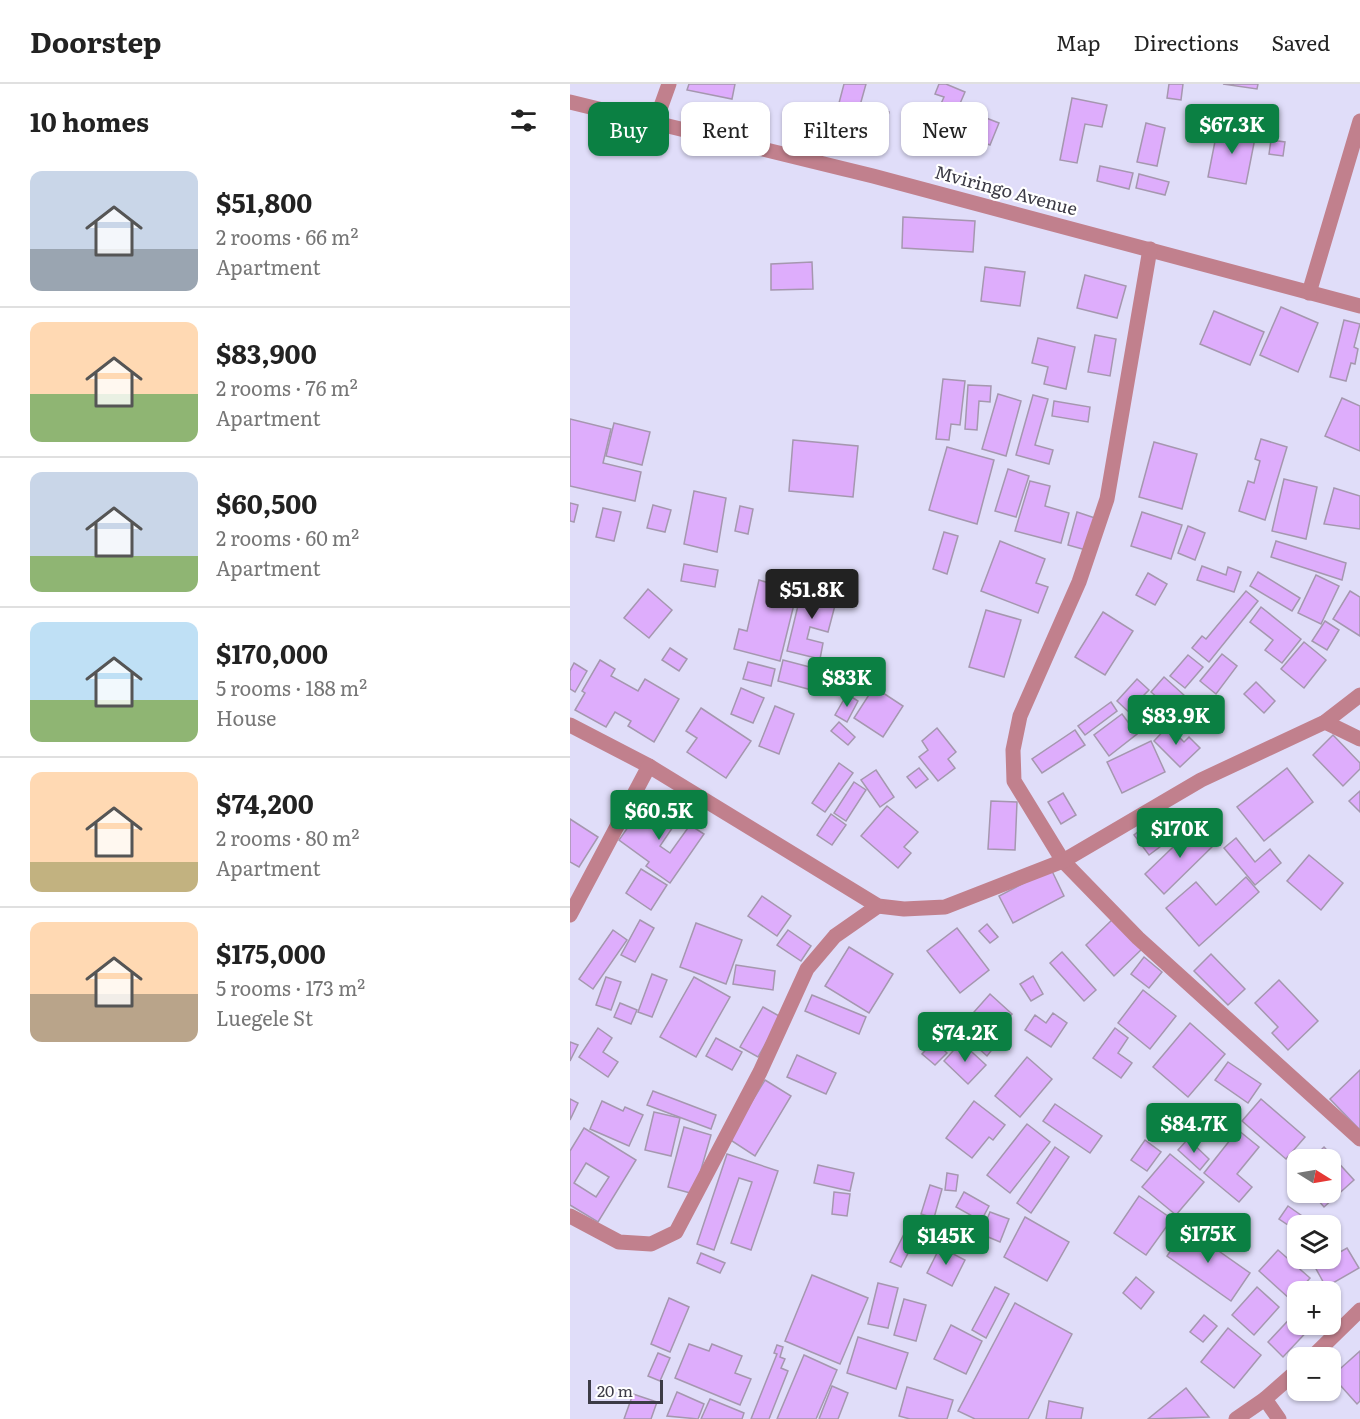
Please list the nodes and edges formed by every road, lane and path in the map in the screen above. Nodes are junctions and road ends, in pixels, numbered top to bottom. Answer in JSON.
{"nodes":[{"id":1,"x":669,"y":84,"type":"edge"},
{"id":2,"x":570,"y":102,"type":"edge"},
{"id":3,"x":663,"y":102,"type":"edge"},
{"id":4,"x":588,"y":106,"type":"edge"},
{"id":5,"x":1360,"y":120,"type":"edge"},
{"id":6,"x":669,"y":127,"type":"edge"},
{"id":7,"x":1150,"y":249,"type":"junction"},
{"id":8,"x":1309,"y":293,"type":"junction"},
{"id":9,"x":1360,"y":306,"type":"edge"},
{"id":10,"x":1360,"y":695,"type":"edge"},
{"id":11,"x":1325,"y":722,"type":"junction"},
{"id":12,"x":570,"y":724,"type":"edge"},
{"id":13,"x":1360,"y":739,"type":"edge"},
{"id":14,"x":649,"y":765,"type":"junction"},
{"id":15,"x":1063,"y":861,"type":"junction"},
{"id":16,"x":878,"y":906,"type":"junction"},
{"id":17,"x":570,"y":915,"type":"edge"},
{"id":18,"x":1360,"y":1139,"type":"edge"},
{"id":19,"x":570,"y":1216,"type":"edge"},
{"id":20,"x":1360,"y":1310,"type":"edge"},
{"id":21,"x":1322,"y":1347,"type":"edge"},
{"id":22,"x":1287,"y":1380,"type":"edge"},
{"id":23,"x":1265,"y":1399,"type":"junction"},
{"id":24,"x":1236,"y":1419,"type":"edge"},
{"id":25,"x":1279,"y":1419,"type":"edge"}],
"edges":[{"from":1,"to":3,"type":"street"},
{"from":2,"to":4,"type":"street","name":"Mviringo Avenue"},
{"from":5,"to":8,"type":"street"},
{"from":6,"to":7,"type":"street","name":"Mviringo Avenue"},
{"from":7,"to":8,"type":"street","name":"Mviringo Avenue"},
{"from":7,"to":15,"type":"street"},
{"from":8,"to":9,"type":"street","name":"Mviringo Avenue"},
{"from":10,"to":11,"type":"street"},
{"from":11,"to":13,"type":"street"},
{"from":11,"to":15,"type":"street"},
{"from":12,"to":14,"type":"street"},
{"from":14,"to":16,"type":"street"},
{"from":14,"to":17,"type":"street"},
{"from":15,"to":16,"type":"street"},
{"from":15,"to":18,"type":"street"},
{"from":16,"to":19,"type":"street"},
{"from":20,"to":21,"type":"street"},
{"from":22,"to":23,"type":"street"},
{"from":23,"to":24,"type":"street"},
{"from":23,"to":25,"type":"street"}]}
